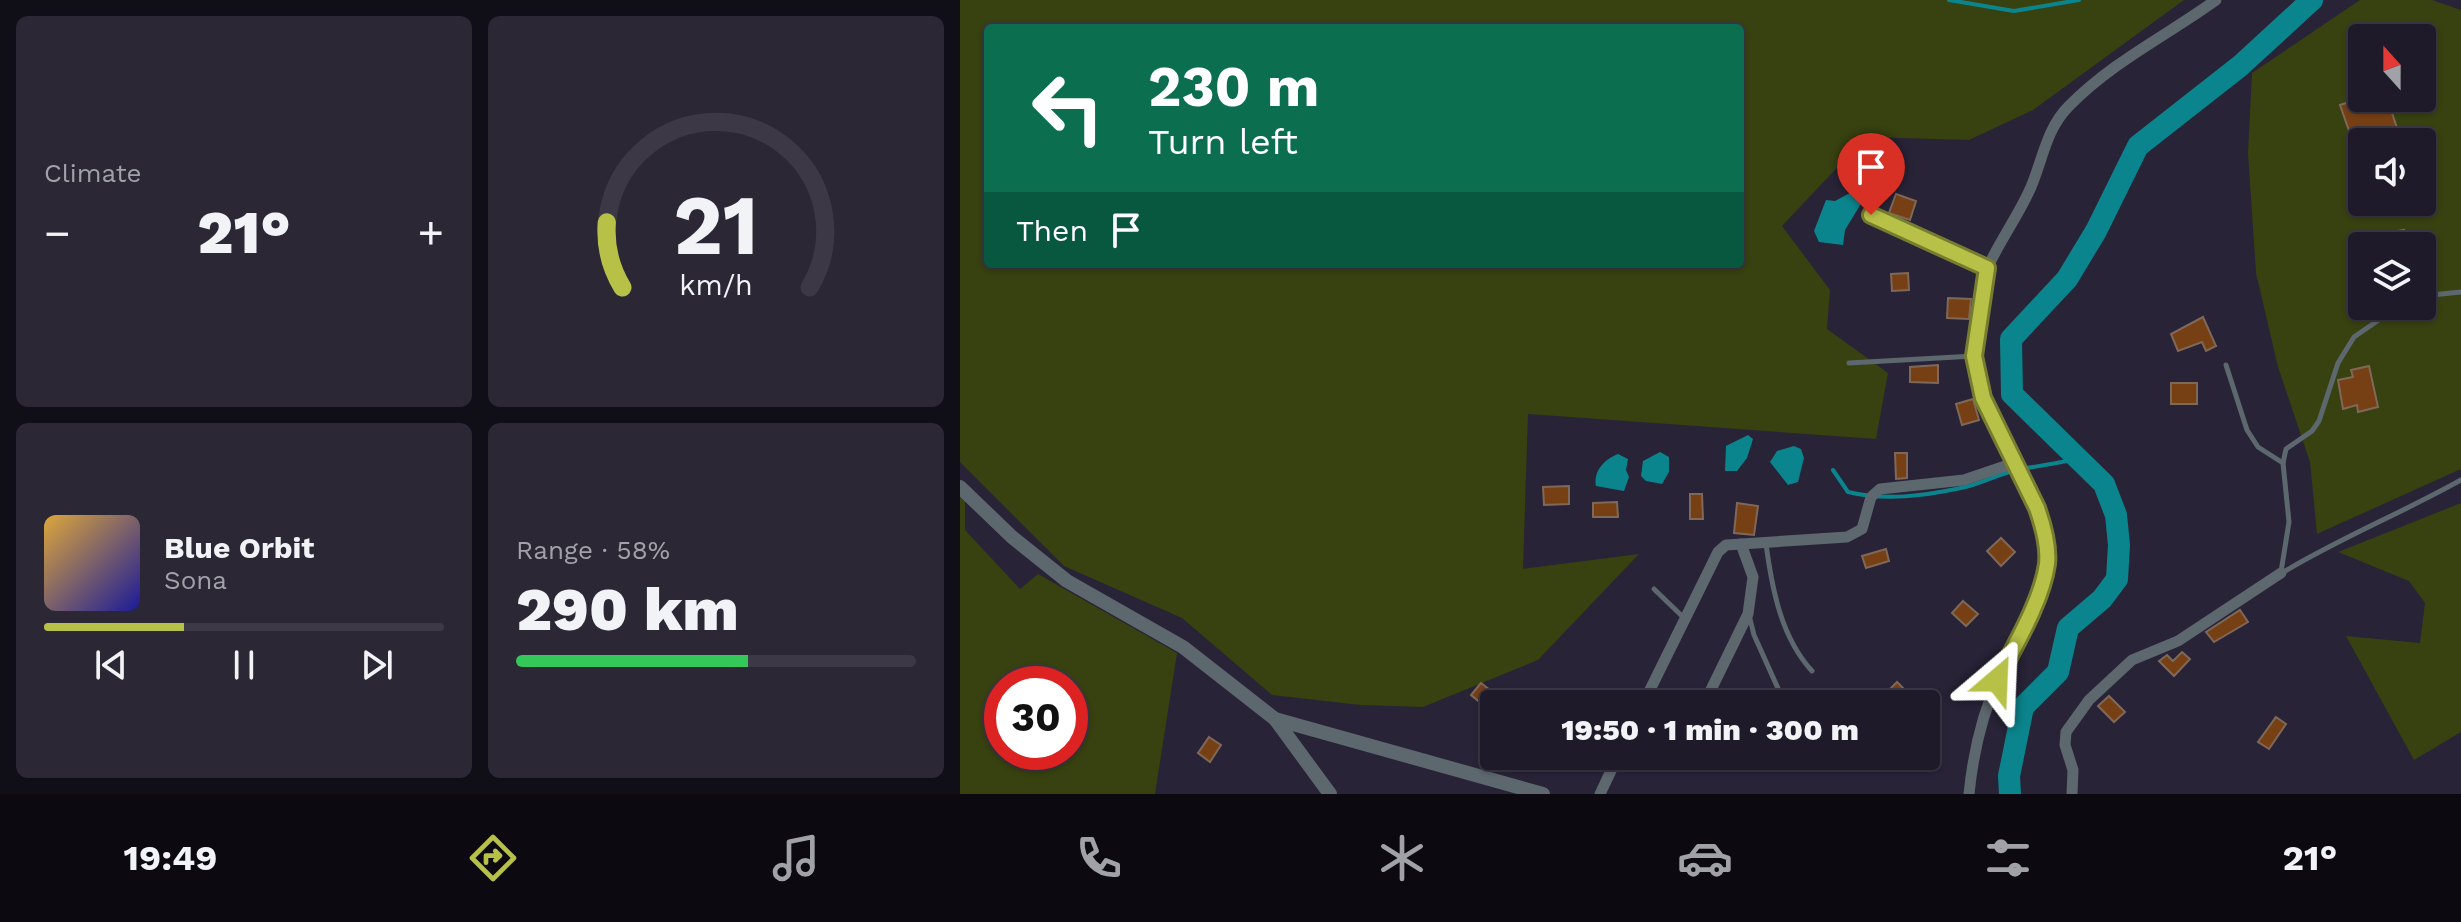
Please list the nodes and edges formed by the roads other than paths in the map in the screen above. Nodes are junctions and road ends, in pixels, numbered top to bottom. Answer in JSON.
{"nodes":[{"id":1,"x":2216,"y":0,"type":"edge"},
{"id":2,"x":1871,"y":215,"type":"dead end"},
{"id":3,"x":1987,"y":268,"type":"junction"},
{"id":4,"x":2461,"y":292,"type":"edge"},
{"id":5,"x":2436,"y":295,"type":"edge"},
{"id":6,"x":2379,"y":320,"type":"edge"},
{"id":7,"x":1974,"y":356,"type":"junction"},
{"id":8,"x":1849,"y":363,"type":"dead end"},
{"id":9,"x":2226,"y":365,"type":"dead end"},
{"id":10,"x":2017,"y":462,"type":"junction"},
{"id":11,"x":2283,"y":463,"type":"junction"},
{"id":12,"x":2461,"y":480,"type":"edge"},
{"id":13,"x":960,"y":487,"type":"edge"},
{"id":14,"x":1741,"y":544,"type":"junction"},
{"id":15,"x":1766,"y":544,"type":"junction"},
{"id":16,"x":2281,"y":573,"type":"junction"},
{"id":17,"x":1654,"y":589,"type":"dead end"},
{"id":18,"x":1748,"y":614,"type":"junction"},
{"id":19,"x":1684,"y":618,"type":"junction"},
{"id":20,"x":1812,"y":671,"type":"dead end"},
{"id":21,"x":1650,"y":690,"type":"edge"},
{"id":22,"x":1711,"y":690,"type":"edge"},
{"id":23,"x":1779,"y":690,"type":"edge"},
{"id":24,"x":1275,"y":719,"type":"junction"},
{"id":25,"x":1611,"y":770,"type":"edge"},
{"id":26,"x":1330,"y":794,"type":"edge"},
{"id":27,"x":1543,"y":794,"type":"edge"},
{"id":28,"x":1600,"y":794,"type":"edge"},
{"id":29,"x":1969,"y":794,"type":"edge"},
{"id":30,"x":2072,"y":794,"type":"edge"}],
"edges":[{"from":1,"to":3,"type":"street"},
{"from":2,"to":3,"type":"lane"},
{"from":3,"to":7,"type":"street"},
{"from":4,"to":5,"type":"lane"},
{"from":6,"to":11,"type":"lane"},
{"from":7,"to":8,"type":"lane"},
{"from":7,"to":10,"type":"street"},
{"from":9,"to":11,"type":"lane"},
{"from":10,"to":15,"type":"street"},
{"from":10,"to":29,"type":"street"},
{"from":11,"to":16,"type":"lane"},
{"from":12,"to":16,"type":"lane"},
{"from":13,"to":24,"type":"street"},
{"from":14,"to":15,"type":"street"},
{"from":14,"to":18,"type":"street"},
{"from":14,"to":19,"type":"street"},
{"from":15,"to":20,"type":"lane"},
{"from":16,"to":30,"type":"street"},
{"from":17,"to":19,"type":"lane"},
{"from":18,"to":22,"type":"street"},
{"from":18,"to":23,"type":"lane"},
{"from":19,"to":21,"type":"street"},
{"from":24,"to":26,"type":"street"},
{"from":24,"to":27,"type":"street"},
{"from":25,"to":28,"type":"street"}]}
